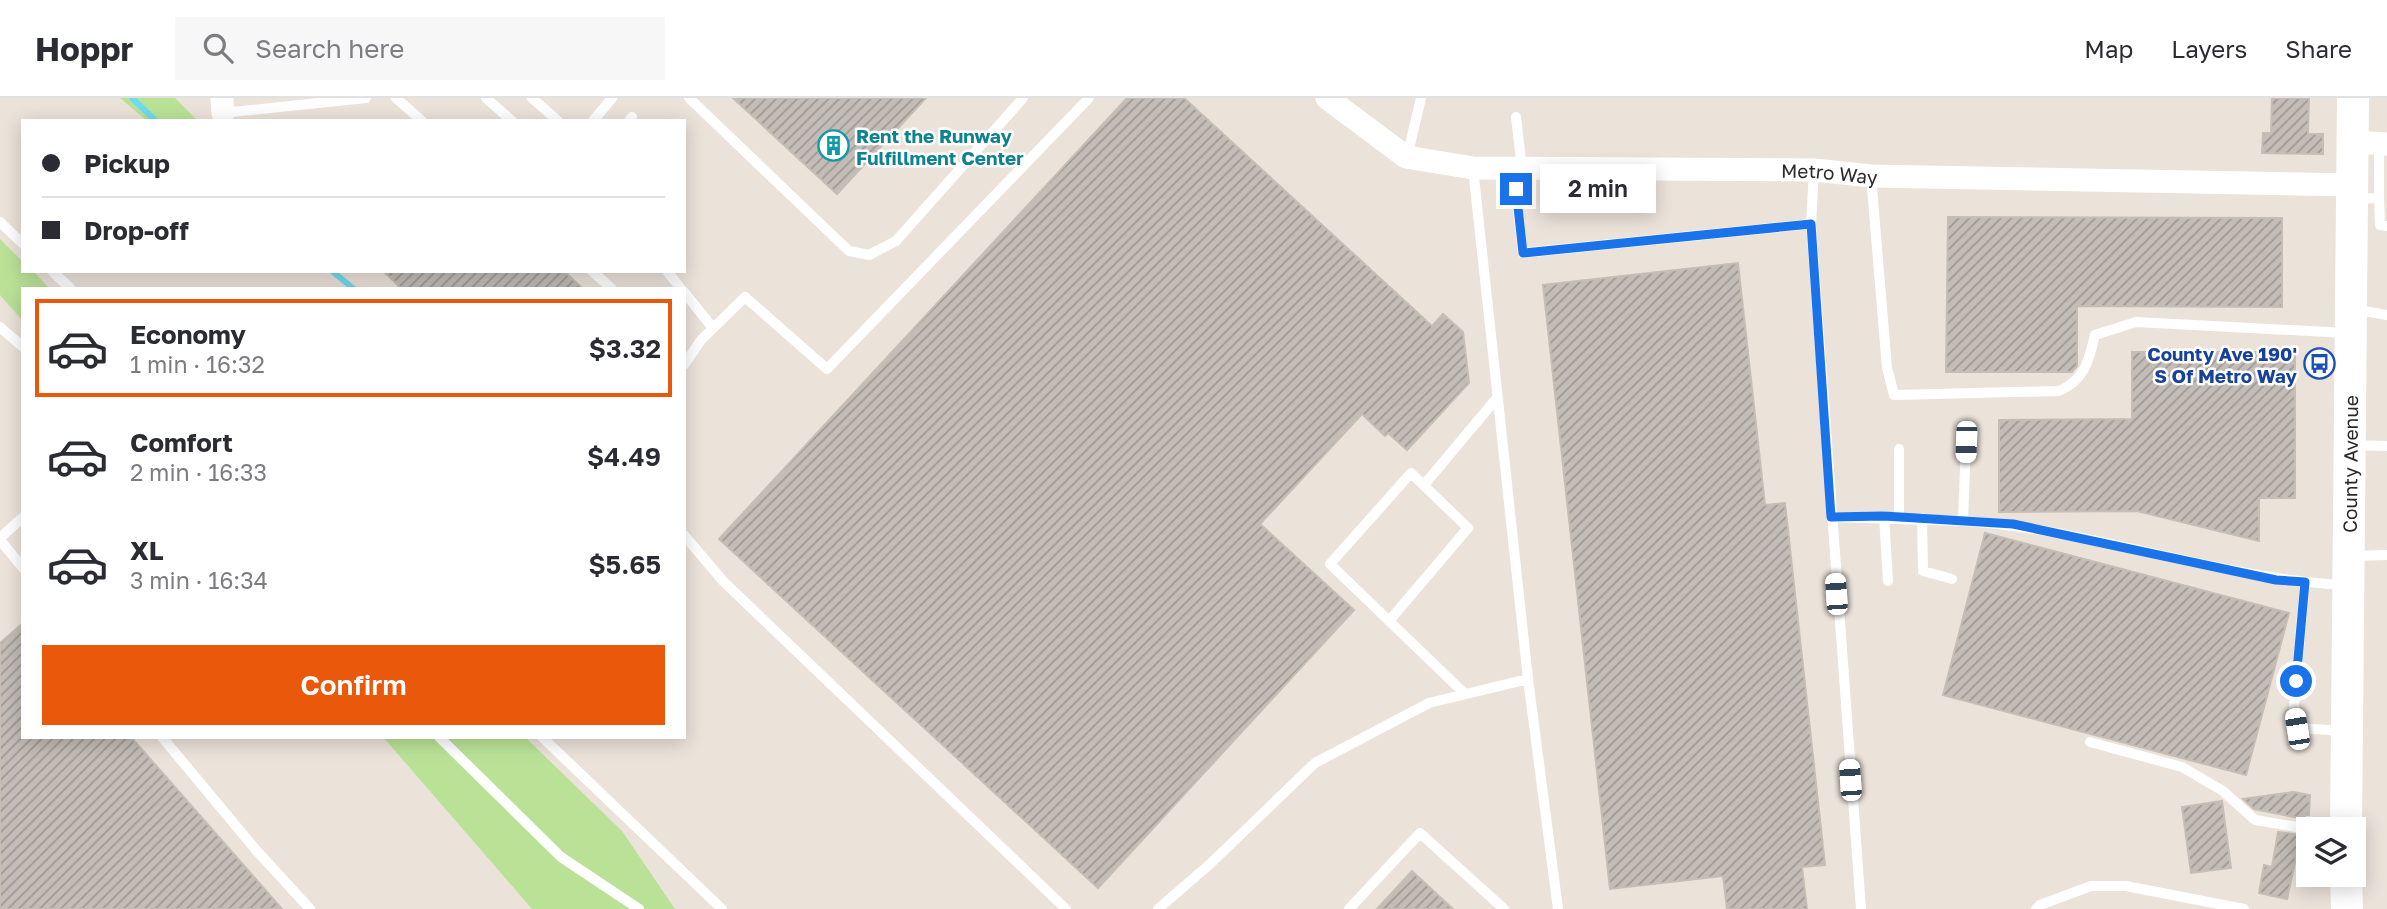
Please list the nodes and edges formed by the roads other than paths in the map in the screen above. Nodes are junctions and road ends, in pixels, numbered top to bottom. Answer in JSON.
{"nodes":[{"id":1,"x":366,"y":98,"type":"edge"},
{"id":2,"x":396,"y":98,"type":"edge"},
{"id":3,"x":486,"y":98,"type":"edge"},
{"id":4,"x":532,"y":98,"type":"edge"},
{"id":5,"x":612,"y":98,"type":"edge"},
{"id":6,"x":689,"y":98,"type":"edge"},
{"id":7,"x":1023,"y":98,"type":"edge"},
{"id":8,"x":1089,"y":98,"type":"edge"},
{"id":9,"x":1327,"y":98,"type":"edge"},
{"id":10,"x":1421,"y":98,"type":"edge"},
{"id":11,"x":2353,"y":98,"type":"edge"},
{"id":12,"x":222,"y":106,"type":"edge"},
{"id":13,"x":1516,"y":117,"type":"dead end"},
{"id":14,"x":420,"y":119,"type":"edge"},
{"id":15,"x":510,"y":119,"type":"edge"},
{"id":16,"x":556,"y":119,"type":"edge"},
{"id":17,"x":595,"y":119,"type":"edge"},
{"id":18,"x":2373,"y":143,"type":"edge"},
{"id":19,"x":1406,"y":157,"type":"junction"},
{"id":20,"x":1473,"y":167,"type":"junction"},
{"id":21,"x":1517,"y":169,"type":"junction"},
{"id":22,"x":1814,"y":170,"type":"junction"},
{"id":23,"x":1871,"y":176,"type":"junction"},
{"id":24,"x":2367,"y":210,"type":"edge"},
{"id":25,"x":0,"y":222,"type":"edge"},
{"id":26,"x":1811,"y":224,"type":"junction"},
{"id":27,"x":21,"y":242,"type":"edge"},
{"id":28,"x":54,"y":273,"type":"edge"},
{"id":29,"x":594,"y":273,"type":"edge"},
{"id":30,"x":669,"y":273,"type":"edge"},
{"id":31,"x":69,"y":287,"type":"edge"},
{"id":32,"x":610,"y":287,"type":"edge"},
{"id":33,"x":680,"y":287,"type":"edge"},
{"id":34,"x":686,"y":294,"type":"edge"},
{"id":35,"x":2387,"y":315,"type":"edge"},
{"id":36,"x":2350,"y":321,"type":"junction"},
{"id":37,"x":0,"y":327,"type":"edge"},
{"id":38,"x":713,"y":328,"type":"junction"},
{"id":39,"x":21,"y":345,"type":"edge"},
{"id":40,"x":686,"y":362,"type":"edge"},
{"id":41,"x":1496,"y":399,"type":"junction"},
{"id":42,"x":1966,"y":442,"type":"dead end"},
{"id":43,"x":2348,"y":445,"type":"junction"},
{"id":44,"x":2387,"y":446,"type":"edge"},
{"id":45,"x":1899,"y":449,"type":"dead end"},
{"id":46,"x":1424,"y":485,"type":"junction"},
{"id":47,"x":1884,"y":516,"type":"junction"},
{"id":48,"x":1831,"y":517,"type":"junction"},
{"id":49,"x":1899,"y":517,"type":"junction"},
{"id":50,"x":1922,"y":518,"type":"junction"},
{"id":51,"x":21,"y":519,"type":"edge"},
{"id":52,"x":1963,"y":522,"type":"junction"},
{"id":53,"x":686,"y":537,"type":"edge"},
{"id":54,"x":0,"y":539,"type":"edge"},
{"id":55,"x":2387,"y":555,"type":"edge"},
{"id":56,"x":21,"y":565,"type":"edge"},
{"id":57,"x":2347,"y":570,"type":"junction"},
{"id":58,"x":1952,"y":579,"type":"dead end"},
{"id":59,"x":1888,"y":581,"type":"dead end"},
{"id":60,"x":2305,"y":582,"type":"junction"},
{"id":61,"x":1388,"y":621,"type":"junction"},
{"id":62,"x":1528,"y":679,"type":"junction"},
{"id":63,"x":1465,"y":694,"type":"junction"},
{"id":64,"x":2346,"y":731,"type":"junction"},
{"id":65,"x":164,"y":739,"type":"edge"},
{"id":66,"x":441,"y":739,"type":"edge"},
{"id":67,"x":544,"y":739,"type":"edge"},
{"id":68,"x":2090,"y":742,"type":"dead end"},
{"id":69,"x":2346,"y":817,"type":"edge"},
{"id":70,"x":2296,"y":827,"type":"edge"},
{"id":71,"x":2347,"y":887,"type":"edge"},
{"id":72,"x":707,"y":895,"type":"junction"},
{"id":73,"x":310,"y":909,"type":"edge"},
{"id":74,"x":639,"y":909,"type":"edge"},
{"id":75,"x":703,"y":909,"type":"edge"},
{"id":76,"x":722,"y":909,"type":"edge"},
{"id":77,"x":1066,"y":909,"type":"edge"},
{"id":78,"x":1158,"y":909,"type":"edge"},
{"id":79,"x":1349,"y":909,"type":"edge"},
{"id":80,"x":1504,"y":909,"type":"edge"},
{"id":81,"x":1558,"y":909,"type":"edge"},
{"id":82,"x":1861,"y":909,"type":"edge"},
{"id":83,"x":2036,"y":909,"type":"edge"},
{"id":84,"x":2244,"y":909,"type":"edge"},
{"id":85,"x":2347,"y":909,"type":"edge"}],
"edges":[{"from":1,"to":12,"type":"lane"},
{"from":2,"to":14,"type":"lane"},
{"from":3,"to":15,"type":"lane"},
{"from":4,"to":16,"type":"lane"},
{"from":5,"to":17,"type":"lane"},
{"from":6,"to":7,"type":"lane"},
{"from":8,"to":38,"type":"lane"},
{"from":9,"to":19,"type":"street","name":"Metro Way"},
{"from":10,"to":19,"type":"lane"},
{"from":11,"to":18,"type":"main road","name":"County Avenue"},
{"from":13,"to":21,"type":"lane"},
{"from":18,"to":24,"type":"main road","name":"County Avenue"},
{"from":19,"to":20,"type":"street","name":"Metro Way"},
{"from":20,"to":21,"type":"street","name":"Metro Way"},
{"from":20,"to":41,"type":"lane"},
{"from":21,"to":22,"type":"street","name":"Metro Way"},
{"from":21,"to":26,"type":"lane"},
{"from":22,"to":23,"type":"street","name":"Metro Way"},
{"from":22,"to":26,"type":"lane"},
{"from":23,"to":24,"type":"street","name":"Metro Way"},
{"from":23,"to":36,"type":"lane"},
{"from":24,"to":36,"type":"main road","name":"County Avenue"},
{"from":25,"to":27,"type":"lane"},
{"from":26,"to":48,"type":"lane"},
{"from":28,"to":31,"type":"lane"},
{"from":29,"to":32,"type":"lane"},
{"from":30,"to":33,"type":"lane"},
{"from":34,"to":38,"type":"lane"},
{"from":35,"to":36,"type":"lane"},
{"from":36,"to":43,"type":"main road","name":"County Avenue"},
{"from":37,"to":39,"type":"lane"},
{"from":38,"to":40,"type":"lane"},
{"from":41,"to":46,"type":"lane"},
{"from":41,"to":62,"type":"lane"},
{"from":42,"to":52,"type":"lane"},
{"from":43,"to":44,"type":"lane"},
{"from":43,"to":57,"type":"main road","name":"County Avenue"},
{"from":45,"to":49,"type":"lane"},
{"from":46,"to":61,"type":"lane"},
{"from":46,"to":61,"type":"lane"},
{"from":47,"to":48,"type":"lane"},
{"from":47,"to":49,"type":"lane"},
{"from":47,"to":59,"type":"lane"},
{"from":48,"to":82,"type":"lane"},
{"from":49,"to":50,"type":"lane"},
{"from":50,"to":52,"type":"lane"},
{"from":50,"to":58,"type":"lane"},
{"from":51,"to":54,"type":"lane"},
{"from":52,"to":60,"type":"lane"},
{"from":53,"to":77,"type":"lane"},
{"from":54,"to":56,"type":"lane"},
{"from":55,"to":57,"type":"lane"},
{"from":57,"to":60,"type":"lane"},
{"from":57,"to":64,"type":"main road","name":"County Avenue"},
{"from":60,"to":64,"type":"lane"},
{"from":61,"to":63,"type":"lane"},
{"from":62,"to":63,"type":"lane"},
{"from":62,"to":81,"type":"lane"},
{"from":63,"to":78,"type":"lane"},
{"from":64,"to":69,"type":"main road","name":"County Avenue"},
{"from":65,"to":73,"type":"lane"},
{"from":66,"to":74,"type":"lane"},
{"from":67,"to":72,"type":"lane"},
{"from":68,"to":70,"type":"lane"},
{"from":71,"to":85,"type":"main road"},
{"from":72,"to":75,"type":"lane"},
{"from":72,"to":76,"type":"lane"},
{"from":79,"to":80,"type":"lane"},
{"from":83,"to":84,"type":"lane"}]}
